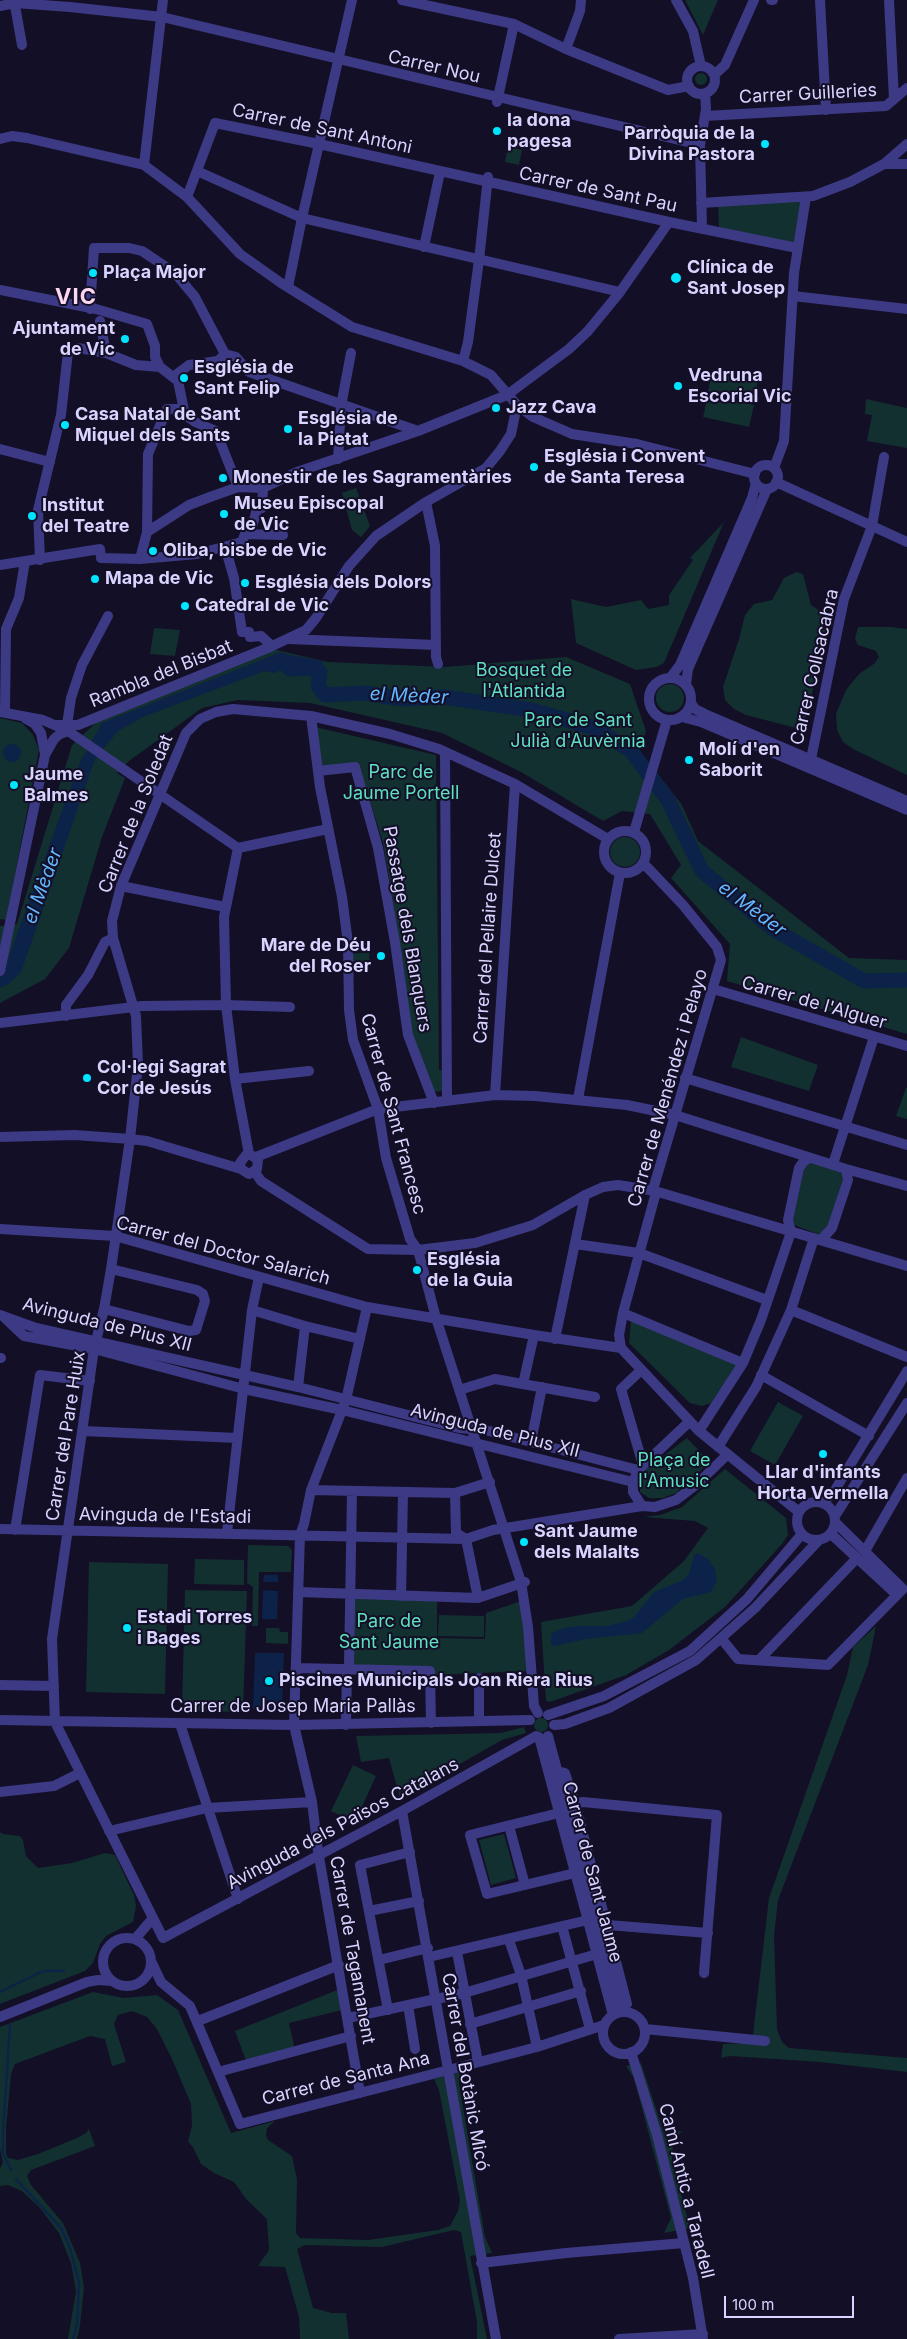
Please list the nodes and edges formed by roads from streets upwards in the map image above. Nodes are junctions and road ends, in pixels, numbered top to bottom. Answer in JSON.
{"nodes":[{"id":1,"x":163,"y":0,"type":"edge"},
{"id":2,"x":352,"y":0,"type":"edge"},
{"id":3,"x":402,"y":0,"type":"edge"},
{"id":4,"x":581,"y":0,"type":"edge"},
{"id":5,"x":676,"y":0,"type":"edge"},
{"id":6,"x":754,"y":0,"type":"edge"},
{"id":7,"x":820,"y":0,"type":"edge"},
{"id":8,"x":888,"y":0,"type":"edge"},
{"id":9,"x":14,"y":2,"type":"edge"},
{"id":10,"x":0,"y":6,"type":"edge"},
{"id":11,"x":162,"y":17,"type":"junction"},
{"id":12,"x":514,"y":24,"type":"junction"},
{"id":13,"x":22,"y":45,"type":"dead end"},
{"id":14,"x":566,"y":49,"type":"junction"},
{"id":15,"x":337,"y":60,"type":"junction"},
{"id":16,"x":701,"y":66,"type":"junction"},
{"id":17,"x":714,"y":75,"type":"junction"},
{"id":18,"x":689,"y":86,"type":"junction"},
{"id":19,"x":907,"y":88,"type":"edge"},
{"id":20,"x":705,"y":93,"type":"junction"},
{"id":21,"x":894,"y":99,"type":"junction"},
{"id":22,"x":498,"y":100,"type":"junction"},
{"id":23,"x":826,"y":110,"type":"junction"},
{"id":24,"x":705,"y":116,"type":"junction"},
{"id":25,"x":0,"y":139,"type":"edge"},
{"id":26,"x":318,"y":144,"type":"junction"},
{"id":27,"x":700,"y":145,"type":"junction"},
{"id":28,"x":903,"y":147,"type":"edge"},
{"id":29,"x":884,"y":164,"type":"junction"},
{"id":30,"x":906,"y":164,"type":"edge"},
{"id":31,"x":144,"y":165,"type":"junction"},
{"id":32,"x":197,"y":171,"type":"junction"},
{"id":33,"x":440,"y":172,"type":"junction"},
{"id":34,"x":488,"y":180,"type":"junction"},
{"id":35,"x":187,"y":197,"type":"junction"},
{"id":36,"x":806,"y":197,"type":"junction"},
{"id":37,"x":701,"y":203,"type":"junction"},
{"id":38,"x":302,"y":218,"type":"junction"},
{"id":39,"x":669,"y":222,"type":"junction"},
{"id":40,"x":702,"y":228,"type":"junction"},
{"id":41,"x":424,"y":247,"type":"junction"},
{"id":42,"x":797,"y":248,"type":"junction"},
{"id":43,"x":480,"y":260,"type":"junction"},
{"id":44,"x":288,"y":287,"type":"junction"},
{"id":45,"x":0,"y":290,"type":"edge"},
{"id":46,"x":620,"y":292,"type":"junction"},
{"id":47,"x":793,"y":296,"type":"junction"},
{"id":48,"x":907,"y":309,"type":"edge"},
{"id":49,"x":97,"y":313,"type":"junction"},
{"id":50,"x":106,"y":352,"type":"junction"},
{"id":51,"x":351,"y":353,"type":"dead end"},
{"id":52,"x":225,"y":354,"type":"junction"},
{"id":53,"x":463,"y":362,"type":"junction"},
{"id":54,"x":160,"y":366,"type":"junction"},
{"id":55,"x":173,"y":377,"type":"junction"},
{"id":56,"x":507,"y":394,"type":"junction"},
{"id":57,"x":517,"y":405,"type":"junction"},
{"id":58,"x":341,"y":406,"type":"junction"},
{"id":59,"x":183,"y":409,"type":"junction"},
{"id":60,"x":418,"y":432,"type":"junction"},
{"id":61,"x":0,"y":449,"type":"edge"},
{"id":62,"x":884,"y":458,"type":"dead end"},
{"id":63,"x":338,"y":460,"type":"junction"},
{"id":64,"x":50,"y":462,"type":"junction"},
{"id":65,"x":774,"y":468,"type":"junction"},
{"id":66,"x":755,"y":479,"type":"junction"},
{"id":67,"x":776,"y":482,"type":"junction"},
{"id":68,"x":238,"y":487,"type":"junction"},
{"id":69,"x":263,"y":488,"type":"junction"},
{"id":70,"x":767,"y":489,"type":"junction"},
{"id":71,"x":426,"y":502,"type":"junction"},
{"id":72,"x":872,"y":526,"type":"junction"},
{"id":73,"x":147,"y":532,"type":"junction"},
{"id":74,"x":250,"y":534,"type":"junction"},
{"id":75,"x":283,"y":535,"type":"dead end"},
{"id":76,"x":907,"y":542,"type":"edge"},
{"id":77,"x":225,"y":546,"type":"junction"},
{"id":78,"x":140,"y":559,"type":"junction"},
{"id":79,"x":40,"y":560,"type":"junction"},
{"id":80,"x":25,"y":561,"type":"junction"},
{"id":81,"x":0,"y":565,"type":"edge"},
{"id":82,"x":108,"y":616,"type":"dead end"},
{"id":83,"x":288,"y":639,"type":"junction"},
{"id":84,"x":274,"y":645,"type":"junction"},
{"id":85,"x":436,"y":645,"type":"junction"},
{"id":86,"x":438,"y":664,"type":"dead end"},
{"id":87,"x":670,"y":678,"type":"junction"},
{"id":88,"x":686,"y":684,"type":"junction"},
{"id":89,"x":691,"y":703,"type":"junction"},
{"id":90,"x":3,"y":712,"type":"edge"},
{"id":91,"x":19,"y":715,"type":"junction"},
{"id":92,"x":311,"y":716,"type":"junction"},
{"id":93,"x":682,"y":717,"type":"junction"},
{"id":94,"x":668,"y":720,"type":"junction"},
{"id":95,"x":69,"y":730,"type":"junction"},
{"id":96,"x":445,"y":752,"type":"junction"},
{"id":97,"x":45,"y":755,"type":"junction"},
{"id":98,"x":811,"y":759,"type":"junction"},
{"id":99,"x":318,"y":771,"type":"junction"},
{"id":100,"x":515,"y":784,"type":"junction"},
{"id":101,"x":159,"y":794,"type":"junction"},
{"id":102,"x":907,"y":801,"type":"edge"},
{"id":103,"x":907,"y":810,"type":"edge"},
{"id":104,"x":328,"y":829,"type":"junction"},
{"id":105,"x":634,"y":832,"type":"junction"},
{"id":106,"x":608,"y":839,"type":"junction"},
{"id":107,"x":238,"y":848,"type":"junction"},
{"id":108,"x":642,"y":865,"type":"junction"},
{"id":109,"x":620,"y":873,"type":"junction"},
{"id":110,"x":121,"y":886,"type":"junction"},
{"id":111,"x":225,"y":907,"type":"junction"},
{"id":112,"x":6,"y":926,"type":"edge"},
{"id":113,"x":113,"y":938,"type":"junction"},
{"id":114,"x":0,"y":971,"type":"edge"},
{"id":115,"x":712,"y":989,"type":"junction"},
{"id":116,"x":226,"y":1004,"type":"junction"},
{"id":117,"x":134,"y":1007,"type":"junction"},
{"id":118,"x":290,"y":1007,"type":"dead end"},
{"id":119,"x":66,"y":1016,"type":"junction"},
{"id":120,"x":0,"y":1023,"type":"edge"},
{"id":121,"x":874,"y":1037,"type":"junction"},
{"id":122,"x":907,"y":1046,"type":"edge"},
{"id":123,"x":309,"y":1072,"type":"dead end"},
{"id":124,"x":685,"y":1078,"type":"junction"},
{"id":125,"x":235,"y":1079,"type":"junction"},
{"id":126,"x":495,"y":1095,"type":"junction"},
{"id":127,"x":578,"y":1099,"type":"junction"},
{"id":128,"x":447,"y":1101,"type":"junction"},
{"id":129,"x":434,"y":1102,"type":"junction"},
{"id":130,"x":378,"y":1109,"type":"junction"},
{"id":131,"x":674,"y":1115,"type":"junction"},
{"id":132,"x":846,"y":1125,"type":"junction"},
{"id":133,"x":0,"y":1137,"type":"edge"},
{"id":134,"x":130,"y":1139,"type":"junction"},
{"id":135,"x":907,"y":1145,"type":"edge"},
{"id":136,"x":252,"y":1156,"type":"junction"},
{"id":137,"x":810,"y":1158,"type":"junction"},
{"id":138,"x":833,"y":1164,"type":"junction"},
{"id":139,"x":241,"y":1169,"type":"junction"},
{"id":140,"x":846,"y":1169,"type":"junction"},
{"id":141,"x":255,"y":1172,"type":"junction"},
{"id":142,"x":907,"y":1186,"type":"edge"},
{"id":143,"x":655,"y":1191,"type":"junction"},
{"id":144,"x":584,"y":1195,"type":"junction"},
{"id":145,"x":0,"y":1229,"type":"edge"},
{"id":146,"x":791,"y":1232,"type":"junction"},
{"id":147,"x":115,"y":1236,"type":"junction"},
{"id":148,"x":818,"y":1239,"type":"junction"},
{"id":149,"x":574,"y":1244,"type":"junction"},
{"id":150,"x":418,"y":1250,"type":"junction"},
{"id":151,"x":639,"y":1254,"type":"junction"},
{"id":152,"x":907,"y":1266,"type":"edge"},
{"id":153,"x":111,"y":1269,"type":"junction"},
{"id":154,"x":259,"y":1277,"type":"junction"},
{"id":155,"x":768,"y":1300,"type":"junction"},
{"id":156,"x":367,"y":1307,"type":"junction"},
{"id":157,"x":104,"y":1309,"type":"junction"},
{"id":158,"x":252,"y":1310,"type":"junction"},
{"id":159,"x":791,"y":1310,"type":"junction"},
{"id":160,"x":623,"y":1312,"type":"junction"},
{"id":161,"x":1,"y":1315,"type":"edge"},
{"id":162,"x":436,"y":1318,"type":"junction"},
{"id":163,"x":305,"y":1326,"type":"junction"},
{"id":164,"x":534,"y":1336,"type":"junction"},
{"id":165,"x":360,"y":1339,"type":"junction"},
{"id":166,"x":556,"y":1339,"type":"junction"},
{"id":167,"x":96,"y":1345,"type":"junction"},
{"id":168,"x":621,"y":1348,"type":"junction"},
{"id":169,"x":907,"y":1357,"type":"edge"},
{"id":170,"x":743,"y":1363,"type":"junction"},
{"id":171,"x":641,"y":1370,"type":"junction"},
{"id":172,"x":907,"y":1371,"type":"edge"},
{"id":173,"x":246,"y":1375,"type":"junction"},
{"id":174,"x":761,"y":1375,"type":"junction"},
{"id":175,"x":90,"y":1381,"type":"junction"},
{"id":176,"x":523,"y":1384,"type":"junction"},
{"id":177,"x":298,"y":1387,"type":"junction"},
{"id":178,"x":542,"y":1388,"type":"junction"},
{"id":179,"x":244,"y":1389,"type":"junction"},
{"id":180,"x":459,"y":1390,"type":"junction"},
{"id":181,"x":595,"y":1397,"type":"dead end"},
{"id":182,"x":907,"y":1403,"type":"edge"},
{"id":183,"x":344,"y":1405,"type":"junction"},
{"id":184,"x":689,"y":1422,"type":"junction"},
{"id":185,"x":473,"y":1430,"type":"junction"},
{"id":186,"x":83,"y":1431,"type":"junction"},
{"id":187,"x":699,"y":1431,"type":"junction"},
{"id":188,"x":869,"y":1436,"type":"junction"},
{"id":189,"x":237,"y":1438,"type":"junction"},
{"id":190,"x":530,"y":1442,"type":"junction"},
{"id":191,"x":478,"y":1445,"type":"junction"},
{"id":192,"x":718,"y":1447,"type":"junction"},
{"id":193,"x":727,"y":1455,"type":"junction"},
{"id":194,"x":640,"y":1467,"type":"junction"},
{"id":195,"x":907,"y":1478,"type":"edge"},
{"id":196,"x":490,"y":1482,"type":"junction"},
{"id":197,"x":633,"y":1482,"type":"junction"},
{"id":198,"x":311,"y":1490,"type":"junction"},
{"id":199,"x":352,"y":1490,"type":"junction"},
{"id":200,"x":403,"y":1492,"type":"junction"},
{"id":201,"x":454,"y":1493,"type":"junction"},
{"id":202,"x":823,"y":1503,"type":"junction"},
{"id":203,"x":642,"y":1506,"type":"junction"},
{"id":204,"x":799,"y":1512,"type":"junction"},
{"id":205,"x":835,"y":1519,"type":"junction"},
{"id":206,"x":0,"y":1529,"type":"edge"},
{"id":207,"x":15,"y":1530,"type":"junction"},
{"id":208,"x":505,"y":1530,"type":"junction"},
{"id":209,"x":68,"y":1531,"type":"junction"},
{"id":210,"x":227,"y":1533,"type":"junction"},
{"id":211,"x":802,"y":1534,"type":"junction"},
{"id":212,"x":831,"y":1534,"type":"junction"},
{"id":213,"x":300,"y":1535,"type":"junction"},
{"id":214,"x":351,"y":1536,"type":"junction"},
{"id":215,"x":402,"y":1538,"type":"junction"},
{"id":216,"x":466,"y":1539,"type":"junction"},
{"id":217,"x":819,"y":1540,"type":"junction"},
{"id":218,"x":861,"y":1555,"type":"junction"},
{"id":219,"x":523,"y":1582,"type":"junction"},
{"id":220,"x":298,"y":1592,"type":"junction"},
{"id":221,"x":349,"y":1592,"type":"junction"},
{"id":222,"x":400,"y":1596,"type":"junction"},
{"id":223,"x":478,"y":1598,"type":"junction"},
{"id":224,"x":721,"y":1638,"type":"junction"},
{"id":225,"x":759,"y":1660,"type":"junction"},
{"id":226,"x":296,"y":1668,"type":"junction"},
{"id":227,"x":347,"y":1669,"type":"junction"},
{"id":228,"x":479,"y":1678,"type":"dead end"},
{"id":229,"x":0,"y":1685,"type":"edge"},
{"id":230,"x":54,"y":1686,"type":"junction"},
{"id":231,"x":548,"y":1714,"type":"junction"},
{"id":232,"x":534,"y":1717,"type":"junction"},
{"id":233,"x":0,"y":1720,"type":"edge"},
{"id":234,"x":55,"y":1722,"type":"junction"},
{"id":235,"x":479,"y":1722,"type":"junction"},
{"id":236,"x":431,"y":1723,"type":"junction"},
{"id":237,"x":180,"y":1724,"type":"junction"},
{"id":238,"x":346,"y":1725,"type":"junction"},
{"id":239,"x":554,"y":1725,"type":"junction"},
{"id":240,"x":294,"y":1726,"type":"junction"},
{"id":241,"x":541,"y":1736,"type":"junction"},
{"id":242,"x":557,"y":1771,"type":"junction"},
{"id":243,"x":80,"y":1773,"type":"junction"},
{"id":244,"x":0,"y":1792,"type":"edge"},
{"id":245,"x":312,"y":1802,"type":"junction"},
{"id":246,"x":575,"y":1803,"type":"junction"},
{"id":247,"x":208,"y":1808,"type":"junction"},
{"id":248,"x":402,"y":1811,"type":"junction"},
{"id":249,"x":559,"y":1813,"type":"junction"},
{"id":250,"x":509,"y":1826,"type":"junction"},
{"id":251,"x":109,"y":1831,"type":"junction"},
{"id":252,"x":317,"y":1838,"type":"junction"},
{"id":253,"x":335,"y":1846,"type":"junction"},
{"id":254,"x":410,"y":1852,"type":"junction"},
{"id":255,"x":319,"y":1856,"type":"junction"},
{"id":256,"x":574,"y":1873,"type":"junction"},
{"id":257,"x":525,"y":1884,"type":"junction"},
{"id":258,"x":238,"y":1899,"type":"junction"},
{"id":259,"x":419,"y":1901,"type":"junction"},
{"id":260,"x":369,"y":1911,"type":"junction"},
{"id":261,"x":153,"y":1918,"type":"junction"},
{"id":262,"x":588,"y":1920,"type":"junction"},
{"id":263,"x":608,"y":1924,"type":"junction"},
{"id":264,"x":562,"y":1926,"type":"junction"},
{"id":265,"x":708,"y":1933,"type":"junction"},
{"id":266,"x":135,"y":1939,"type":"junction"},
{"id":267,"x":509,"y":1940,"type":"junction"},
{"id":268,"x":457,"y":1952,"type":"junction"},
{"id":269,"x":429,"y":1953,"type":"junction"},
{"id":270,"x":597,"y":1954,"type":"junction"},
{"id":271,"x":379,"y":1960,"type":"junction"},
{"id":272,"x":572,"y":1960,"type":"junction"},
{"id":273,"x":152,"y":1963,"type":"junction"},
{"id":274,"x":103,"y":1964,"type":"junction"},
{"id":275,"x":339,"y":1965,"type":"junction"},
{"id":276,"x":704,"y":1973,"type":"dead end"},
{"id":277,"x":521,"y":1975,"type":"junction"},
{"id":278,"x":112,"y":1981,"type":"junction"},
{"id":279,"x":142,"y":1981,"type":"junction"},
{"id":280,"x":86,"y":1982,"type":"junction"},
{"id":281,"x":162,"y":1982,"type":"junction"},
{"id":282,"x":581,"y":1991,"type":"junction"},
{"id":283,"x":464,"y":1992,"type":"junction"},
{"id":284,"x":436,"y":1998,"type":"junction"},
{"id":285,"x":408,"y":2005,"type":"junction"},
{"id":286,"x":529,"y":2007,"type":"junction"},
{"id":287,"x":388,"y":2010,"type":"junction"},
{"id":288,"x":622,"y":2013,"type":"junction"},
{"id":289,"x":0,"y":2017,"type":"edge"},
{"id":290,"x":348,"y":2018,"type":"junction"},
{"id":291,"x":198,"y":2021,"type":"junction"},
{"id":292,"x":470,"y":2024,"type":"junction"},
{"id":293,"x":604,"y":2025,"type":"junction"},
{"id":294,"x":590,"y":2029,"type":"junction"},
{"id":295,"x":645,"y":2029,"type":"junction"},
{"id":296,"x":351,"y":2036,"type":"junction"},
{"id":297,"x":765,"y":2041,"type":"dead end"},
{"id":298,"x":537,"y":2047,"type":"junction"},
{"id":299,"x":415,"y":2049,"type":"dead end"},
{"id":300,"x":631,"y":2052,"type":"junction"},
{"id":301,"x":478,"y":2062,"type":"junction"},
{"id":302,"x":447,"y":2070,"type":"junction"},
{"id":303,"x":218,"y":2072,"type":"junction"},
{"id":304,"x":360,"y":2093,"type":"junction"},
{"id":305,"x":684,"y":2243,"type":"junction"},
{"id":306,"x":481,"y":2263,"type":"junction"},
{"id":307,"x":703,"y":2336,"type":"edge"},
{"id":308,"x":496,"y":2339,"type":"edge"},
{"id":309,"x":619,"y":2339,"type":"edge"}],
"edges":[{"from":1,"to":11,"type":"street"},
{"from":2,"to":15,"type":"street"},
{"from":3,"to":12,"type":"street"},
{"from":4,"to":14,"type":"street"},
{"from":5,"to":16,"type":"street"},
{"from":6,"to":17,"type":"street"},
{"from":7,"to":23,"type":"street"},
{"from":8,"to":21,"type":"street"},
{"from":9,"to":10,"type":"street","name":"Carrer Nou"},
{"from":9,"to":11,"type":"street","name":"Carrer Nou"},
{"from":9,"to":13,"type":"street"},
{"from":11,"to":15,"type":"street","name":"Carrer Nou"},
{"from":11,"to":31,"type":"street"},
{"from":12,"to":14,"type":"street"},
{"from":12,"to":22,"type":"street"},
{"from":14,"to":18,"type":"street"},
{"from":15,"to":22,"type":"street","name":"Carrer Nou"},
{"from":15,"to":26,"type":"street"},
{"from":16,"to":17,"type":"street"},
{"from":16,"to":18,"type":"street"},
{"from":17,"to":20,"type":"street"},
{"from":18,"to":20,"type":"street"},
{"from":19,"to":21,"type":"street","name":"Carrer Guilleries"},
{"from":20,"to":24,"type":"street"},
{"from":21,"to":23,"type":"street","name":"Carrer Guilleries"},
{"from":22,"to":27,"type":"street","name":"Carrer Nou"},
{"from":23,"to":24,"type":"street","name":"Carrer Guilleries"},
{"from":24,"to":27,"type":"street"},
{"from":25,"to":31,"type":"street"},
{"from":26,"to":32,"type":"street","name":"Carrer de Sant Antoni"},
{"from":26,"to":33,"type":"street","name":"Carrer de Sant Antoni"},
{"from":26,"to":38,"type":"street"},
{"from":27,"to":37,"type":"street"},
{"from":28,"to":29,"type":"street"},
{"from":28,"to":30,"type":"street"},
{"from":29,"to":30,"type":"street"},
{"from":29,"to":36,"type":"street"},
{"from":31,"to":35,"type":"street"},
{"from":32,"to":35,"type":"street","name":"Carrer de Sant Antoni"},
{"from":32,"to":38,"type":"street"},
{"from":33,"to":34,"type":"street","name":"Carrer de Sant Antoni"},
{"from":33,"to":41,"type":"street"},
{"from":34,"to":39,"type":"street","name":"Carrer de Sant Pau"},
{"from":34,"to":43,"type":"street"},
{"from":35,"to":44,"type":"street"},
{"from":36,"to":37,"type":"street"},
{"from":36,"to":42,"type":"street"},
{"from":37,"to":40,"type":"street"},
{"from":38,"to":41,"type":"street"},
{"from":38,"to":44,"type":"street"},
{"from":39,"to":40,"type":"street","name":"Carrer de Sant Pau"},
{"from":39,"to":46,"type":"street"},
{"from":40,"to":42,"type":"street","name":"Carrer de Sant Pau"},
{"from":41,"to":43,"type":"street"},
{"from":42,"to":47,"type":"street"},
{"from":43,"to":46,"type":"street"},
{"from":43,"to":53,"type":"street"},
{"from":44,"to":53,"type":"street"},
{"from":45,"to":49,"type":"street"},
{"from":46,"to":56,"type":"street"},
{"from":47,"to":48,"type":"street"},
{"from":47,"to":65,"type":"street"},
{"from":49,"to":50,"type":"street"},
{"from":49,"to":52,"type":"street"},
{"from":49,"to":54,"type":"street"},
{"from":50,"to":54,"type":"street"},
{"from":50,"to":64,"type":"street"},
{"from":51,"to":58,"type":"street"},
{"from":52,"to":55,"type":"street"},
{"from":52,"to":58,"type":"street"},
{"from":53,"to":56,"type":"street"},
{"from":54,"to":55,"type":"street"},
{"from":55,"to":59,"type":"street"},
{"from":56,"to":57,"type":"street"},
{"from":56,"to":60,"type":"street"},
{"from":57,"to":66,"type":"street"},
{"from":57,"to":71,"type":"street","name":"Rambla del Bisbat"},
{"from":58,"to":60,"type":"street"},
{"from":58,"to":63,"type":"street"},
{"from":59,"to":68,"type":"street"},
{"from":59,"to":73,"type":"street"},
{"from":60,"to":63,"type":"street"},
{"from":61,"to":64,"type":"street"},
{"from":62,"to":72,"type":"street","name":"Carrer Collsacabra"},
{"from":63,"to":69,"type":"street"},
{"from":64,"to":79,"type":"street"},
{"from":65,"to":66,"type":"street"},
{"from":65,"to":67,"type":"street"},
{"from":66,"to":70,"type":"street"},
{"from":66,"to":87,"type":"street"},
{"from":67,"to":70,"type":"street"},
{"from":67,"to":72,"type":"street"},
{"from":68,"to":69,"type":"street"},
{"from":68,"to":73,"type":"street"},
{"from":69,"to":74,"type":"street"},
{"from":70,"to":88,"type":"street"},
{"from":71,"to":83,"type":"street","name":"Rambla del Bisbat"},
{"from":71,"to":85,"type":"street"},
{"from":72,"to":76,"type":"street"},
{"from":72,"to":98,"type":"street","name":"Carrer Collsacabra"},
{"from":73,"to":78,"type":"street"},
{"from":74,"to":75,"type":"street"},
{"from":74,"to":77,"type":"street"},
{"from":77,"to":78,"type":"street"},
{"from":77,"to":84,"type":"street"},
{"from":78,"to":79,"type":"street"},
{"from":79,"to":80,"type":"street"},
{"from":80,"to":81,"type":"street"},
{"from":80,"to":90,"type":"street"},
{"from":82,"to":95,"type":"street"},
{"from":83,"to":84,"type":"street","name":"Rambla del Bisbat"},
{"from":83,"to":85,"type":"street"},
{"from":84,"to":95,"type":"street","name":"Rambla del Bisbat"},
{"from":85,"to":86,"type":"street"},
{"from":87,"to":88,"type":"street"},
{"from":87,"to":94,"type":"street"},
{"from":88,"to":89,"type":"street"},
{"from":89,"to":93,"type":"street"},
{"from":89,"to":98,"type":"street"},
{"from":90,"to":91,"type":"street","name":"Rambla del Bisbat"},
{"from":91,"to":95,"type":"street","name":"Rambla del Bisbat"},
{"from":91,"to":97,"type":"street"},
{"from":92,"to":96,"type":"street","name":"Carrer de la Soledat"},
{"from":92,"to":99,"type":"street","name":"Carrer de Sant Francesc"},
{"from":92,"to":101,"type":"street","name":"Carrer de la Soledat"},
{"from":93,"to":94,"type":"street"},
{"from":93,"to":103,"type":"street"},
{"from":94,"to":105,"type":"street"},
{"from":95,"to":97,"type":"street"},
{"from":95,"to":101,"type":"street"},
{"from":96,"to":100,"type":"street","name":"Carrer de la Soledat"},
{"from":96,"to":128,"type":"street"},
{"from":97,"to":112,"type":"street"},
{"from":98,"to":102,"type":"street"},
{"from":99,"to":104,"type":"street","name":"Carrer de Sant Francesc"},
{"from":99,"to":129,"type":"street","name":"Passatge dels Blanquers"},
{"from":100,"to":106,"type":"street","name":"Carrer de la Soledat"},
{"from":100,"to":126,"type":"street","name":"Carrer del Pellaire Dulcet"},
{"from":101,"to":107,"type":"street"},
{"from":101,"to":110,"type":"street","name":"Carrer de la Soledat"},
{"from":104,"to":107,"type":"street"},
{"from":104,"to":130,"type":"street","name":"Carrer de Sant Francesc"},
{"from":105,"to":106,"type":"street"},
{"from":105,"to":108,"type":"street"},
{"from":106,"to":109,"type":"street"},
{"from":107,"to":111,"type":"street"},
{"from":108,"to":109,"type":"street"},
{"from":108,"to":115,"type":"street","name":"Carrer de Menéndez i Pelayo"},
{"from":109,"to":127,"type":"street"},
{"from":110,"to":111,"type":"street"},
{"from":110,"to":113,"type":"street","name":"Carrer de la Soledat"},
{"from":111,"to":116,"type":"street"},
{"from":112,"to":114,"type":"street"},
{"from":113,"to":117,"type":"street","name":"Carrer de la Soledat"},
{"from":113,"to":119,"type":"street"},
{"from":115,"to":121,"type":"street","name":"Carrer de l'Alguer"},
{"from":115,"to":124,"type":"street","name":"Carrer de Menéndez i Pelayo"},
{"from":116,"to":117,"type":"street"},
{"from":116,"to":118,"type":"street"},
{"from":116,"to":125,"type":"street"},
{"from":117,"to":119,"type":"street"},
{"from":117,"to":134,"type":"street","name":"Carrer del Pare Huix"},
{"from":119,"to":120,"type":"street"},
{"from":121,"to":122,"type":"street","name":"Carrer de l'Alguer"},
{"from":121,"to":132,"type":"street"},
{"from":123,"to":125,"type":"street"},
{"from":124,"to":131,"type":"street","name":"Carrer de Menéndez i Pelayo"},
{"from":124,"to":132,"type":"street"},
{"from":125,"to":136,"type":"street"},
{"from":126,"to":127,"type":"street"},
{"from":126,"to":128,"type":"street"},
{"from":127,"to":131,"type":"street"},
{"from":128,"to":129,"type":"street"},
{"from":129,"to":130,"type":"street"},
{"from":130,"to":136,"type":"street"},
{"from":130,"to":150,"type":"street","name":"Carrer de Sant Francesc"},
{"from":131,"to":137,"type":"street"},
{"from":131,"to":143,"type":"street","name":"Carrer de Menéndez i Pelayo"},
{"from":132,"to":135,"type":"street"},
{"from":132,"to":138,"type":"street"},
{"from":133,"to":134,"type":"street"},
{"from":134,"to":139,"type":"street"},
{"from":134,"to":147,"type":"street","name":"Carrer del Pare Huix"},
{"from":136,"to":139,"type":"street"},
{"from":136,"to":141,"type":"street"},
{"from":137,"to":138,"type":"street"},
{"from":137,"to":146,"type":"street"},
{"from":138,"to":140,"type":"street"},
{"from":139,"to":141,"type":"street"},
{"from":140,"to":142,"type":"street"},
{"from":140,"to":148,"type":"street"},
{"from":141,"to":150,"type":"street"},
{"from":143,"to":144,"type":"street"},
{"from":143,"to":146,"type":"street"},
{"from":143,"to":151,"type":"street","name":"Carrer de Menéndez i Pelayo"},
{"from":144,"to":149,"type":"street"},
{"from":144,"to":150,"type":"street"},
{"from":145,"to":147,"type":"street","name":"Carrer del Doctor Salarich"},
{"from":146,"to":148,"type":"street"},
{"from":146,"to":155,"type":"street"},
{"from":147,"to":153,"type":"street","name":"Carrer del Pare Huix"},
{"from":147,"to":154,"type":"street","name":"Carrer del Doctor Salarich"},
{"from":148,"to":152,"type":"street"},
{"from":148,"to":159,"type":"street"},
{"from":149,"to":151,"type":"street"},
{"from":149,"to":166,"type":"street"},
{"from":150,"to":162,"type":"street"},
{"from":151,"to":155,"type":"street"},
{"from":151,"to":160,"type":"street","name":"Carrer de Menéndez i Pelayo"},
{"from":153,"to":157,"type":"street","name":"Carrer del Pare Huix"},
{"from":153,"to":157,"type":"street"},
{"from":154,"to":156,"type":"street","name":"Carrer del Doctor Salarich"},
{"from":154,"to":158,"type":"street"},
{"from":155,"to":170,"type":"street"},
{"from":156,"to":162,"type":"street","name":"Carrer del Doctor Salarich"},
{"from":156,"to":165,"type":"street","name":"Carrer de Tagamanent"},
{"from":157,"to":167,"type":"street","name":"Carrer del Pare Huix"},
{"from":158,"to":163,"type":"street"},
{"from":158,"to":173,"type":"street"},
{"from":159,"to":169,"type":"street"},
{"from":159,"to":174,"type":"street"},
{"from":160,"to":168,"type":"street","name":"Carrer de Menéndez i Pelayo"},
{"from":160,"to":170,"type":"street"},
{"from":161,"to":167,"type":"street","name":"Avinguda de Pius XII"},
{"from":162,"to":164,"type":"street","name":"Carrer del Doctor Salarich"},
{"from":162,"to":180,"type":"street"},
{"from":163,"to":165,"type":"street"},
{"from":163,"to":177,"type":"street"},
{"from":164,"to":166,"type":"street","name":"Carrer del Doctor Salarich"},
{"from":164,"to":176,"type":"street"},
{"from":165,"to":183,"type":"street","name":"Carrer de Tagamanent"},
{"from":166,"to":168,"type":"street","name":"Carrer del Doctor Salarich"},
{"from":167,"to":173,"type":"street","name":"Avinguda de Pius XII"},
{"from":167,"to":175,"type":"street","name":"Carrer del Pare Huix"},
{"from":167,"to":179,"type":"street","name":"Avinguda de Pius XII"},
{"from":168,"to":171,"type":"street"},
{"from":170,"to":187,"type":"street"},
{"from":171,"to":184,"type":"street"},
{"from":171,"to":194,"type":"street"},
{"from":172,"to":188,"type":"street"},
{"from":173,"to":177,"type":"street","name":"Avinguda de Pius XII"},
{"from":173,"to":179,"type":"street"},
{"from":174,"to":188,"type":"street"},
{"from":174,"to":192,"type":"street"},
{"from":175,"to":186,"type":"street","name":"Carrer del Pare Huix"},
{"from":175,"to":207,"type":"street"},
{"from":176,"to":178,"type":"street"},
{"from":176,"to":180,"type":"street"},
{"from":177,"to":183,"type":"street","name":"Avinguda de Pius XII"},
{"from":178,"to":181,"type":"street"},
{"from":178,"to":190,"type":"street"},
{"from":179,"to":183,"type":"street","name":"Avinguda de Pius XII"},
{"from":179,"to":189,"type":"street"},
{"from":180,"to":185,"type":"street"},
{"from":182,"to":205,"type":"street"},
{"from":183,"to":185,"type":"street","name":"Avinguda de Pius XII"},
{"from":183,"to":191,"type":"street","name":"Avinguda de Pius XII"},
{"from":183,"to":198,"type":"street","name":"Carrer de Tagamanent"},
{"from":184,"to":187,"type":"street"},
{"from":184,"to":194,"type":"street"},
{"from":185,"to":190,"type":"street","name":"Avinguda de Pius XII"},
{"from":185,"to":191,"type":"street"},
{"from":186,"to":189,"type":"street"},
{"from":186,"to":209,"type":"street","name":"Carrer del Pare Huix"},
{"from":187,"to":192,"type":"street"},
{"from":188,"to":202,"type":"street"},
{"from":189,"to":210,"type":"street"},
{"from":190,"to":194,"type":"street","name":"Avinguda de Pius XII"},
{"from":191,"to":196,"type":"street"},
{"from":191,"to":197,"type":"street","name":"Avinguda de Pius XII"},
{"from":192,"to":193,"type":"street"},
{"from":193,"to":203,"type":"street"},
{"from":193,"to":204,"type":"street"},
{"from":194,"to":197,"type":"street"},
{"from":195,"to":218,"type":"street"},
{"from":196,"to":201,"type":"street"},
{"from":196,"to":208,"type":"street"},
{"from":197,"to":203,"type":"street"},
{"from":198,"to":199,"type":"street"},
{"from":198,"to":213,"type":"street","name":"Carrer de Tagamanent"},
{"from":199,"to":200,"type":"street"},
{"from":199,"to":214,"type":"street"},
{"from":200,"to":201,"type":"street"},
{"from":200,"to":215,"type":"street"},
{"from":201,"to":216,"type":"street"},
{"from":202,"to":204,"type":"street"},
{"from":202,"to":205,"type":"street"},
{"from":203,"to":208,"type":"street","name":"Avinguda de l'Estadi"},
{"from":204,"to":211,"type":"street"},
{"from":205,"to":212,"type":"street"},
{"from":205,"to":218,"type":"street"},
{"from":206,"to":207,"type":"street","name":"Avinguda de l'Estadi"},
{"from":207,"to":209,"type":"street","name":"Avinguda de l'Estadi"},
{"from":208,"to":216,"type":"street","name":"Avinguda de l'Estadi"},
{"from":208,"to":219,"type":"street"},
{"from":209,"to":210,"type":"street","name":"Avinguda de l'Estadi"},
{"from":209,"to":230,"type":"street","name":"Carrer del Pare Huix"},
{"from":210,"to":213,"type":"street","name":"Avinguda de l'Estadi"},
{"from":211,"to":217,"type":"street"},
{"from":211,"to":231,"type":"street"},
{"from":212,"to":217,"type":"street"},
{"from":212,"to":218,"type":"street"},
{"from":213,"to":214,"type":"street","name":"Avinguda de l'Estadi"},
{"from":213,"to":220,"type":"street","name":"Carrer de Tagamanent"},
{"from":214,"to":215,"type":"street","name":"Avinguda de l'Estadi"},
{"from":214,"to":221,"type":"street"},
{"from":215,"to":216,"type":"street","name":"Avinguda de l'Estadi"},
{"from":215,"to":222,"type":"street"},
{"from":216,"to":223,"type":"street"},
{"from":217,"to":224,"type":"street"},
{"from":218,"to":225,"type":"street"},
{"from":218,"to":225,"type":"street"},
{"from":219,"to":223,"type":"street"},
{"from":219,"to":232,"type":"street"},
{"from":220,"to":221,"type":"street"},
{"from":220,"to":226,"type":"street","name":"Carrer de Tagamanent"},
{"from":221,"to":222,"type":"street"},
{"from":221,"to":227,"type":"street"},
{"from":222,"to":223,"type":"street"},
{"from":224,"to":225,"type":"street"},
{"from":224,"to":239,"type":"street"},
{"from":226,"to":227,"type":"street"},
{"from":226,"to":240,"type":"street","name":"Carrer de Tagamanent"},
{"from":227,"to":236,"type":"street"},
{"from":227,"to":238,"type":"street"},
{"from":228,"to":235,"type":"street"},
{"from":229,"to":230,"type":"street"},
{"from":230,"to":234,"type":"street","name":"Carrer del Pare Huix"},
{"from":231,"to":232,"type":"street"},
{"from":231,"to":239,"type":"street"},
{"from":232,"to":235,"type":"street","name":"Carrer de Josep Maria Pallàs"},
{"from":232,"to":241,"type":"street"},
{"from":233,"to":234,"type":"street","name":"Carrer de Josep Maria Pallàs"},
{"from":234,"to":237,"type":"street","name":"Carrer de Josep Maria Pallàs"},
{"from":234,"to":243,"type":"street"},
{"from":235,"to":236,"type":"street","name":"Carrer de Josep Maria Pallàs"},
{"from":236,"to":238,"type":"street","name":"Carrer de Josep Maria Pallàs"},
{"from":237,"to":240,"type":"street","name":"Carrer de Josep Maria Pallàs"},
{"from":237,"to":247,"type":"street"},
{"from":238,"to":240,"type":"street","name":"Carrer de Josep Maria Pallàs"},
{"from":239,"to":241,"type":"street"},
{"from":240,"to":245,"type":"street","name":"Carrer de Tagamanent"},
{"from":241,"to":242,"type":"street","name":"Carrer de Sant Jaume"},
{"from":241,"to":248,"type":"street","name":"Avinguda dels Països Catalans"},
{"from":241,"to":249,"type":"street","name":"Carrer de Sant Jaume"},
{"from":242,"to":246,"type":"street","name":"Carrer de Sant Jaume"},
{"from":242,"to":288,"type":"street","name":"Carrer de Sant Jaume"},
{"from":243,"to":244,"type":"street"},
{"from":243,"to":251,"type":"street"},
{"from":245,"to":247,"type":"street"},
{"from":245,"to":252,"type":"street","name":"Carrer de Tagamanent"},
{"from":246,"to":263,"type":"street","name":"Carrer de Sant Jaume"},
{"from":246,"to":265,"type":"street"},
{"from":247,"to":251,"type":"street"},
{"from":247,"to":258,"type":"street"},
{"from":248,"to":253,"type":"street","name":"Avinguda dels Països Catalans"},
{"from":248,"to":254,"type":"street","name":"Carrer del Botànic Micó"},
{"from":249,"to":250,"type":"street"},
{"from":249,"to":256,"type":"street","name":"Carrer de Sant Jaume"},
{"from":250,"to":257,"type":"street"},
{"from":250,"to":257,"type":"street"},
{"from":251,"to":261,"type":"street"},
{"from":252,"to":253,"type":"street"},
{"from":252,"to":255,"type":"street","name":"Carrer de Tagamanent"},
{"from":253,"to":255,"type":"street","name":"Avinguda dels Països Catalans"},
{"from":254,"to":259,"type":"street","name":"Carrer del Botànic Micó"},
{"from":254,"to":260,"type":"street"},
{"from":255,"to":258,"type":"street","name":"Avinguda dels Països Catalans"},
{"from":255,"to":275,"type":"street","name":"Carrer de Tagamanent"},
{"from":256,"to":257,"type":"street"},
{"from":256,"to":262,"type":"street","name":"Carrer de Sant Jaume"},
{"from":258,"to":261,"type":"street","name":"Avinguda dels Països Catalans"},
{"from":259,"to":260,"type":"street"},
{"from":259,"to":269,"type":"street","name":"Carrer del Botànic Micó"},
{"from":260,"to":271,"type":"street"},
{"from":261,"to":266,"type":"street"},
{"from":262,"to":264,"type":"street"},
{"from":262,"to":270,"type":"street","name":"Carrer de Sant Jaume"},
{"from":263,"to":265,"type":"street"},
{"from":263,"to":288,"type":"street","name":"Carrer de Sant Jaume"},
{"from":264,"to":267,"type":"street"},
{"from":264,"to":272,"type":"street"},
{"from":265,"to":276,"type":"street"},
{"from":266,"to":273,"type":"street"},
{"from":266,"to":274,"type":"street"},
{"from":267,"to":268,"type":"street"},
{"from":267,"to":277,"type":"street"},
{"from":268,"to":269,"type":"street"},
{"from":268,"to":283,"type":"street"},
{"from":269,"to":271,"type":"street"},
{"from":269,"to":284,"type":"street","name":"Carrer del Botànic Micó"},
{"from":270,"to":272,"type":"street"},
{"from":270,"to":288,"type":"street","name":"Carrer de Sant Jaume"},
{"from":271,"to":287,"type":"street"},
{"from":272,"to":277,"type":"street"},
{"from":272,"to":282,"type":"street"},
{"from":273,"to":279,"type":"street"},
{"from":273,"to":281,"type":"street"},
{"from":274,"to":278,"type":"street"},
{"from":274,"to":280,"type":"street"},
{"from":275,"to":290,"type":"street","name":"Carrer de Tagamanent"},
{"from":275,"to":291,"type":"street"},
{"from":277,"to":283,"type":"street"},
{"from":277,"to":286,"type":"street"},
{"from":278,"to":279,"type":"street"},
{"from":278,"to":280,"type":"street"},
{"from":279,"to":281,"type":"street"},
{"from":280,"to":289,"type":"street"},
{"from":281,"to":291,"type":"street"},
{"from":282,"to":286,"type":"street"},
{"from":282,"to":294,"type":"street"},
{"from":283,"to":284,"type":"street"},
{"from":283,"to":292,"type":"street"},
{"from":284,"to":285,"type":"street"},
{"from":284,"to":302,"type":"street","name":"Carrer del Botànic Micó"},
{"from":285,"to":287,"type":"street"},
{"from":285,"to":299,"type":"street"},
{"from":286,"to":292,"type":"street"},
{"from":286,"to":298,"type":"street"},
{"from":287,"to":290,"type":"street"},
{"from":288,"to":293,"type":"street"},
{"from":288,"to":295,"type":"street"},
{"from":290,"to":296,"type":"street","name":"Carrer de Tagamanent"},
{"from":291,"to":303,"type":"street"},
{"from":292,"to":301,"type":"street"},
{"from":293,"to":294,"type":"street","name":"Carrer de Santa Ana"},
{"from":293,"to":300,"type":"street"},
{"from":294,"to":298,"type":"street","name":"Carrer de Santa Ana"},
{"from":295,"to":297,"type":"street"},
{"from":295,"to":300,"type":"street"},
{"from":296,"to":303,"type":"street"},
{"from":296,"to":304,"type":"street","name":"Carrer de Tagamanent"},
{"from":298,"to":301,"type":"street","name":"Carrer de Santa Ana"},
{"from":300,"to":305,"type":"street","name":"Camí Antic a Taradell"},
{"from":301,"to":302,"type":"street","name":"Carrer de Santa Ana"},
{"from":302,"to":304,"type":"street","name":"Carrer de Santa Ana"},
{"from":302,"to":306,"type":"street","name":"Carrer del Botànic Micó"},
{"from":303,"to":304,"type":"street","name":"Carrer de Santa Ana"},
{"from":305,"to":306,"type":"street"},
{"from":305,"to":307,"type":"street","name":"Camí Antic a Taradell"},
{"from":306,"to":308,"type":"street","name":"Carrer del Botànic Micó"},
{"from":307,"to":309,"type":"street"}]}
